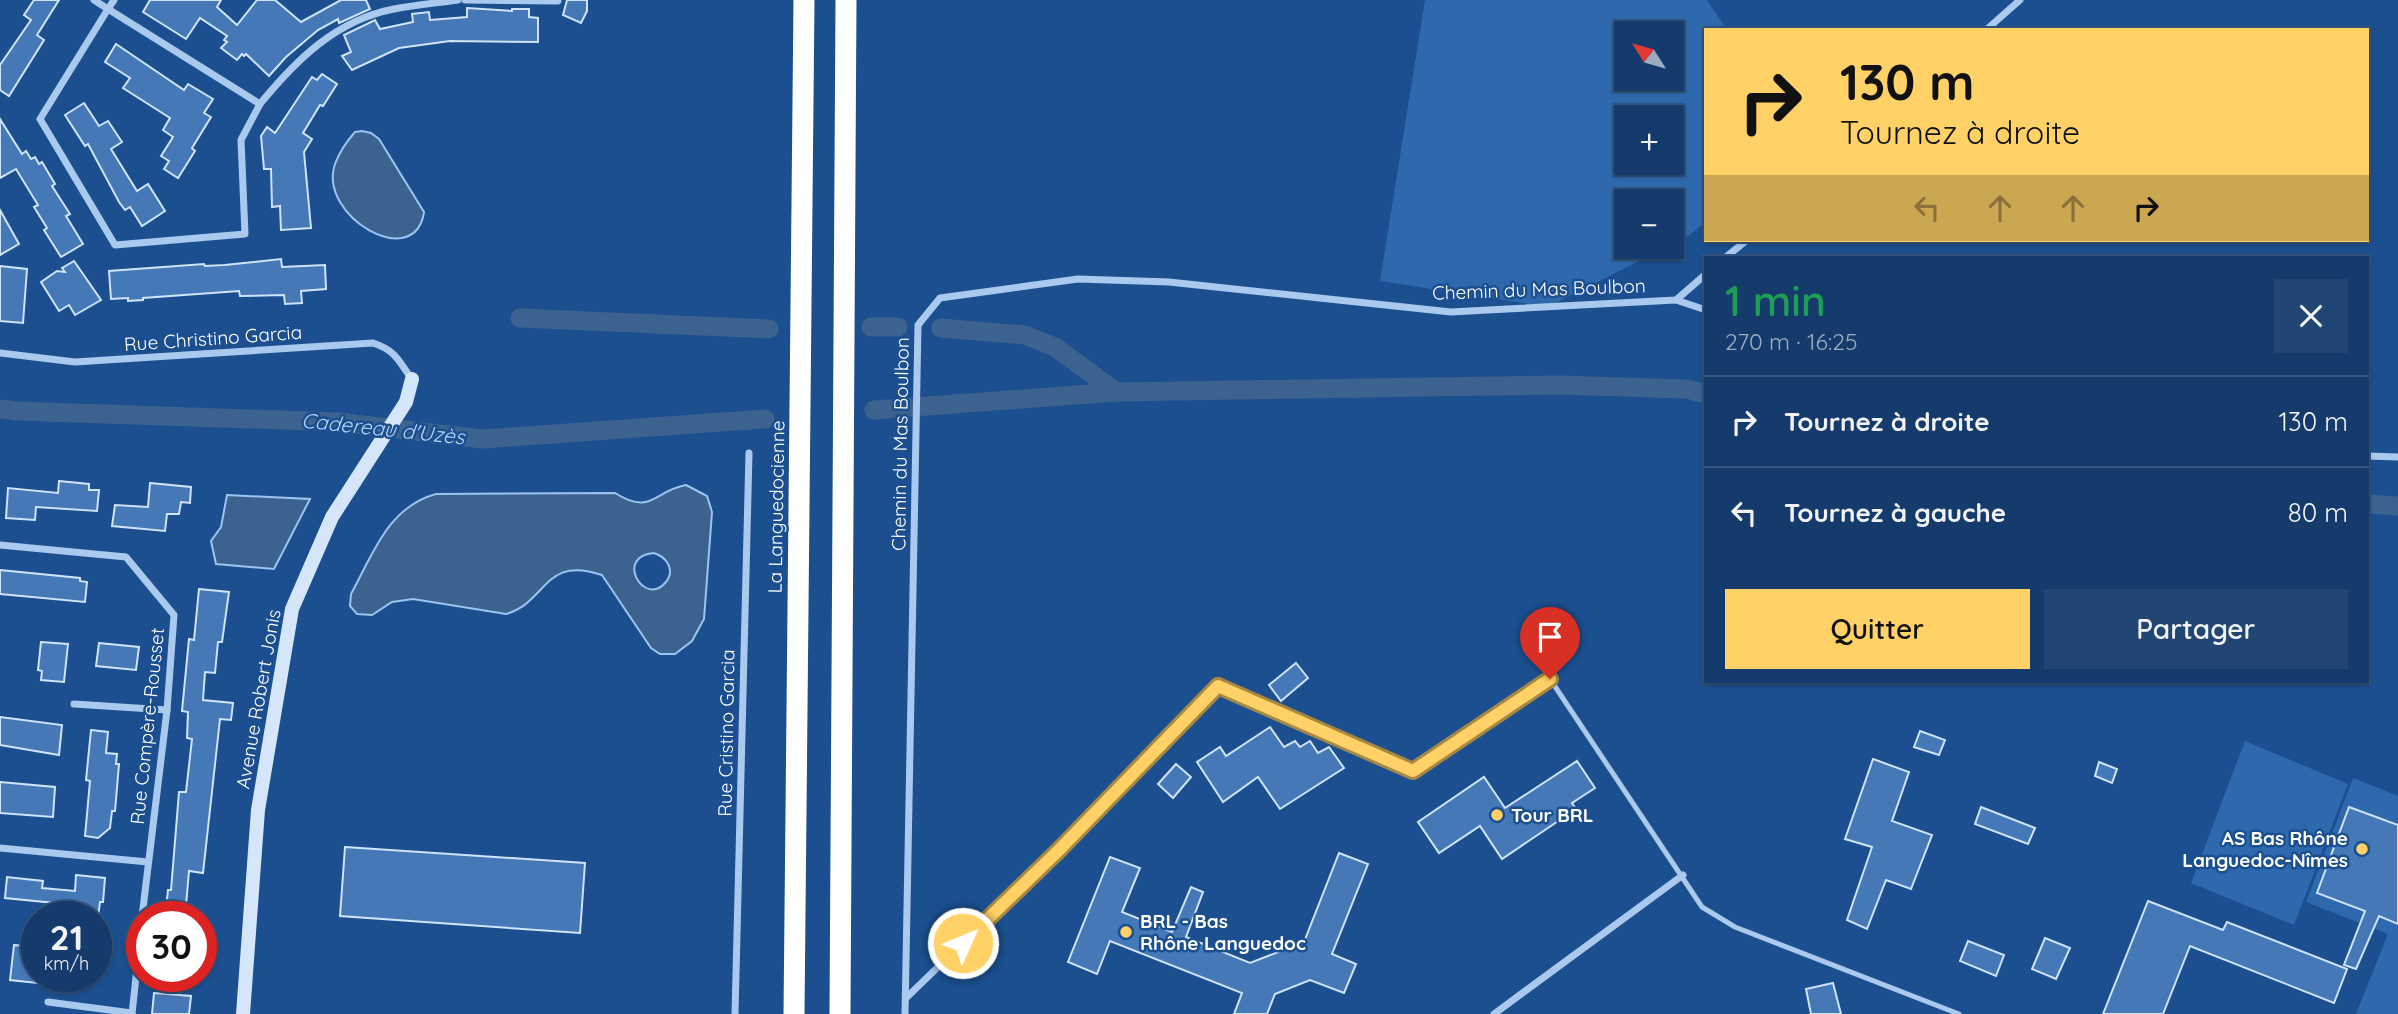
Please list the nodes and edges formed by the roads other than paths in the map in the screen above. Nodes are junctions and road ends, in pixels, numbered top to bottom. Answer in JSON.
{"nodes":[{"id":1,"x":94,"y":0,"type":"edge"},
{"id":2,"x":114,"y":0,"type":"edge"},
{"id":3,"x":458,"y":0,"type":"edge"},
{"id":4,"x":465,"y":0,"type":"edge"},
{"id":5,"x":804,"y":0,"type":"edge"},
{"id":6,"x":846,"y":0,"type":"edge"},
{"id":7,"x":2020,"y":0,"type":"edge"},
{"id":8,"x":558,"y":1,"type":"edge"},
{"id":9,"x":108,"y":9,"type":"junction"},
{"id":10,"x":1988,"y":28,"type":"edge"},
{"id":11,"x":260,"y":104,"type":"junction"},
{"id":12,"x":1745,"y":242,"type":"edge"},
{"id":13,"x":1728,"y":256,"type":"edge"},
{"id":14,"x":1704,"y":276,"type":"edge"},
{"id":15,"x":1676,"y":300,"type":"junction"},
{"id":16,"x":1704,"y":309,"type":"edge"},
{"id":17,"x":0,"y":353,"type":"edge"},
{"id":18,"x":412,"y":379,"type":"joint"},
{"id":19,"x":749,"y":453,"type":"dead end"},
{"id":20,"x":2369,"y":456,"type":"edge"},
{"id":21,"x":2398,"y":457,"type":"edge"},
{"id":22,"x":0,"y":545,"type":"edge"},
{"id":23,"x":1218,"y":686,"type":"joint"},
{"id":24,"x":74,"y":704,"type":"dead end"},
{"id":25,"x":167,"y":710,"type":"junction"},
{"id":26,"x":0,"y":848,"type":"edge"},
{"id":27,"x":148,"y":862,"type":"junction"},
{"id":28,"x":1683,"y":875,"type":"junction"},
{"id":29,"x":144,"y":901,"type":"edge"},
{"id":30,"x":134,"y":992,"type":"edge"},
{"id":31,"x":906,"y":998,"type":"junction"},
{"id":32,"x":48,"y":1002,"type":"dead end"},
{"id":33,"x":132,"y":1014,"type":"edge"},
{"id":34,"x":243,"y":1014,"type":"edge"},
{"id":35,"x":735,"y":1014,"type":"edge"},
{"id":36,"x":793,"y":1014,"type":"edge"},
{"id":37,"x":840,"y":1014,"type":"edge"},
{"id":38,"x":905,"y":1014,"type":"edge"},
{"id":39,"x":1494,"y":1014,"type":"edge"},
{"id":40,"x":1959,"y":1014,"type":"edge"}],
"edges":[{"from":1,"to":9,"type":"street"},
{"from":2,"to":9,"type":"street"},
{"from":3,"to":11,"type":"street"},
{"from":4,"to":8,"type":"street"},
{"from":5,"to":36,"type":"highway","name":"La Languedocienne"},
{"from":6,"to":37,"type":"highway"},
{"from":7,"to":10,"type":"street"},
{"from":9,"to":11,"type":"street"},
{"from":9,"to":11,"type":"street"},
{"from":12,"to":13,"type":"street"},
{"from":14,"to":15,"type":"street"},
{"from":15,"to":16,"type":"street"},
{"from":15,"to":31,"type":"street","name":"Chemin du Mas Boulbon"},
{"from":17,"to":18,"type":"street","name":"Rue Christino Garcia"},
{"from":18,"to":34,"type":"street","name":"Avenue Robert Jonis"},
{"from":19,"to":35,"type":"street","name":"Rue Cristino Garcia"},
{"from":20,"to":21,"type":"street"},
{"from":22,"to":25,"type":"street","name":"Rue Compère-Rousset"},
{"from":23,"to":28,"type":"lane"},
{"from":23,"to":31,"type":"street"},
{"from":24,"to":25,"type":"street"},
{"from":25,"to":27,"type":"street","name":"Rue Compère-Rousset"},
{"from":26,"to":27,"type":"street"},
{"from":27,"to":29,"type":"street","name":"Rue Compère-Rousset"},
{"from":28,"to":39,"type":"street"},
{"from":28,"to":40,"type":"lane"},
{"from":30,"to":33,"type":"street","name":"Rue Compère-Rousset"},
{"from":31,"to":38,"type":"street","name":"Chemin du Mas Boulbon"},
{"from":32,"to":33,"type":"street"}]}
